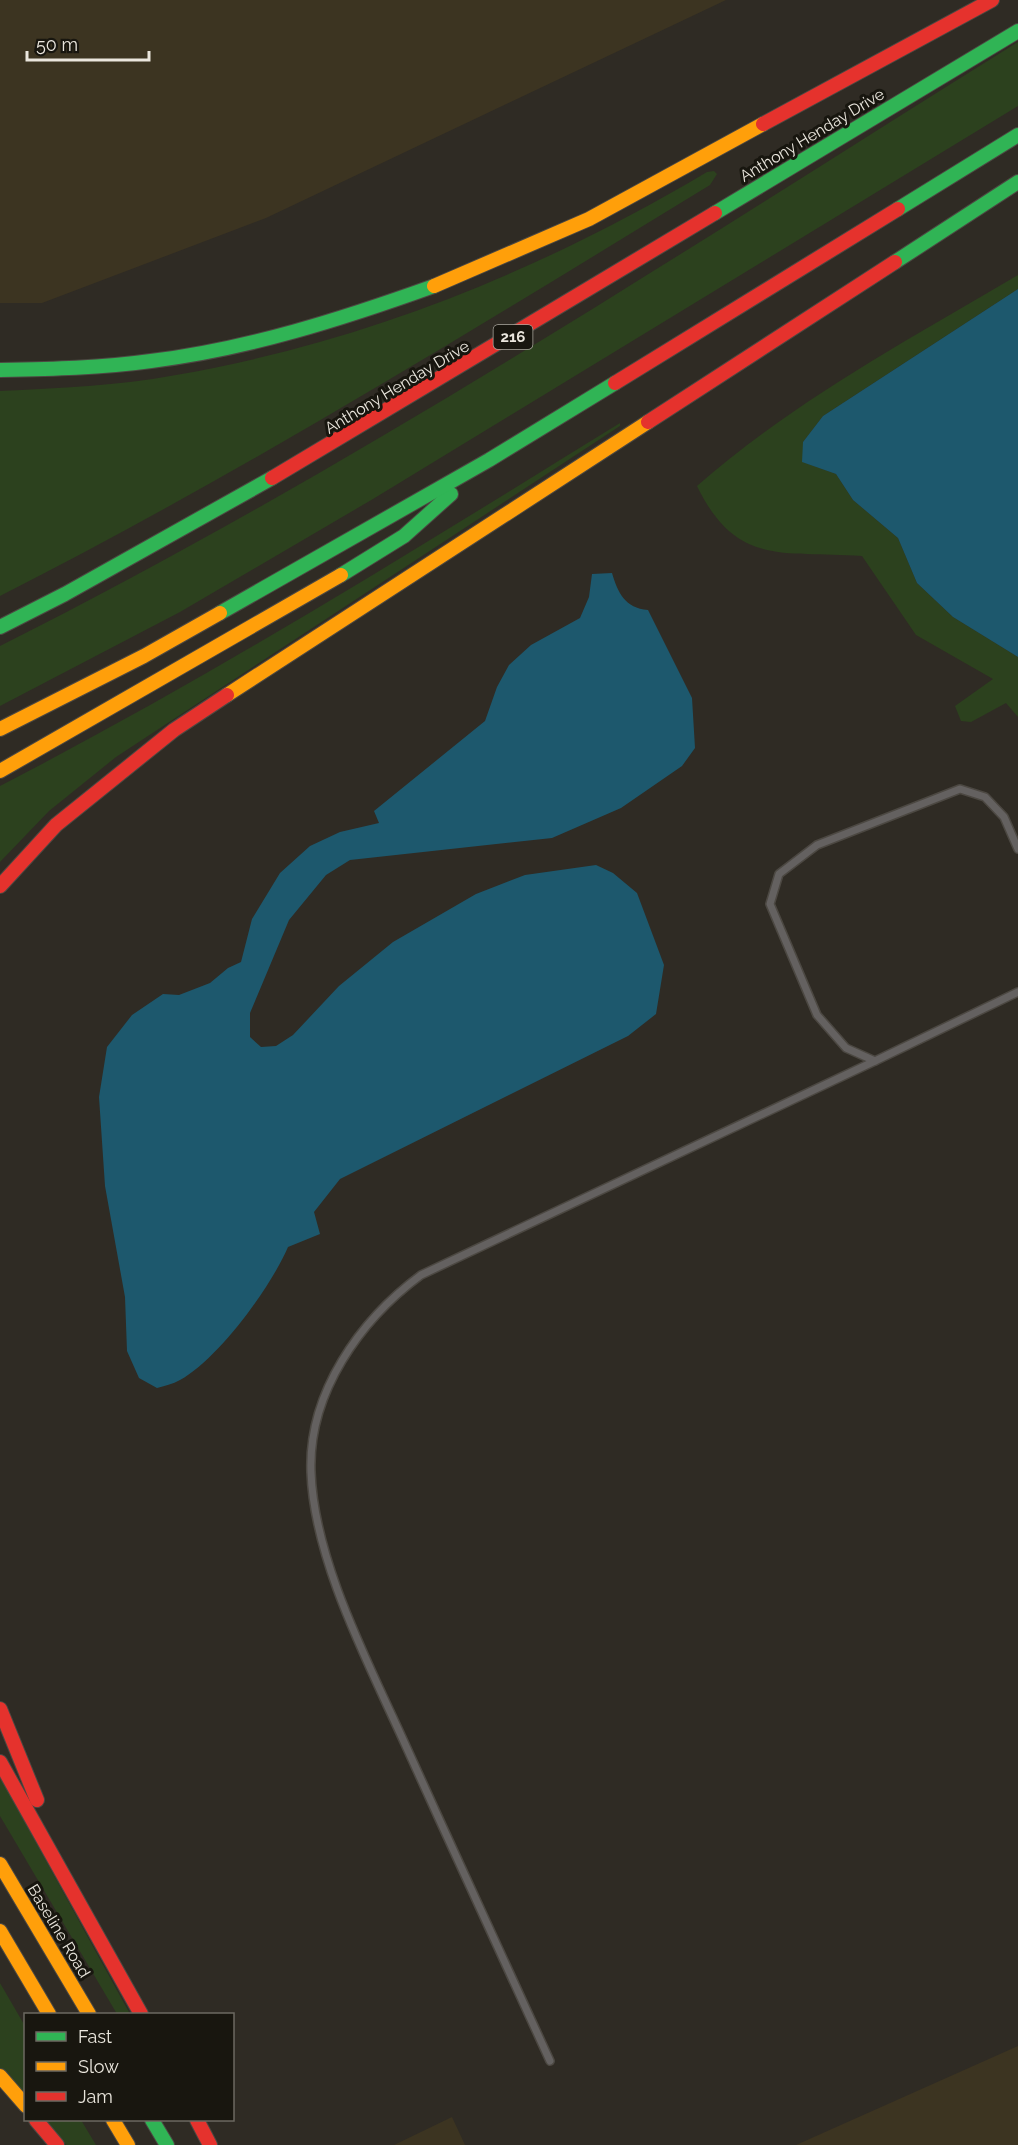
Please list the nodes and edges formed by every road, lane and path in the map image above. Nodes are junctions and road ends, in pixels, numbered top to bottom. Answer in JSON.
{"nodes":[{"id":1,"x":992,"y":0,"type":"edge"},
{"id":2,"x":1018,"y":31,"type":"edge"},
{"id":3,"x":1018,"y":135,"type":"edge"},
{"id":4,"x":1018,"y":182,"type":"edge"},
{"id":5,"x":0,"y":370,"type":"edge"},
{"id":6,"x":489,"y":460,"type":"junction"},
{"id":7,"x":0,"y":627,"type":"edge"},
{"id":8,"x":0,"y":729,"type":"edge"},
{"id":9,"x":0,"y":771,"type":"edge"},
{"id":10,"x":1018,"y":849,"type":"edge"},
{"id":11,"x":0,"y":886,"type":"edge"},
{"id":12,"x":1018,"y":992,"type":"edge"},
{"id":13,"x":875,"y":1061,"type":"junction"},
{"id":14,"x":0,"y":1709,"type":"edge"},
{"id":15,"x":0,"y":1762,"type":"edge"},
{"id":16,"x":0,"y":1864,"type":"edge"},
{"id":17,"x":76,"y":1894,"type":"junction"},
{"id":18,"x":0,"y":1931,"type":"edge"},
{"id":19,"x":48,"y":2013,"type":"edge"},
{"id":20,"x":88,"y":2013,"type":"edge"},
{"id":21,"x":140,"y":2013,"type":"edge"},
{"id":22,"x":550,"y":2061,"type":"dead end"},
{"id":23,"x":0,"y":2076,"type":"edge"},
{"id":24,"x":24,"y":2104,"type":"edge"},
{"id":25,"x":37,"y":2121,"type":"edge"},
{"id":26,"x":113,"y":2121,"type":"edge"},
{"id":27,"x":153,"y":2121,"type":"edge"},
{"id":28,"x":198,"y":2121,"type":"edge"},
{"id":29,"x":57,"y":2145,"type":"edge"},
{"id":30,"x":128,"y":2145,"type":"edge"},
{"id":31,"x":168,"y":2145,"type":"edge"},
{"id":32,"x":210,"y":2145,"type":"edge"}],
"edges":[{"from":1,"to":5,"type":"main road"},
{"from":2,"to":7,"type":"main road","name":"Anthony Henday Drive","number":"216"},
{"from":3,"to":6,"type":"main road"},
{"from":4,"to":11,"type":"main road"},
{"from":6,"to":8,"type":"main road"},
{"from":6,"to":9,"type":"main road"},
{"from":10,"to":13,"type":"lane"},
{"from":12,"to":13,"type":"lane"},
{"from":13,"to":22,"type":"lane"},
{"from":14,"to":17,"type":"main road"},
{"from":15,"to":17,"type":"main road"},
{"from":16,"to":20,"type":"main road","name":"Baseline Road"},
{"from":17,"to":21,"type":"main road"},
{"from":18,"to":19,"type":"main road"},
{"from":23,"to":24,"type":"main road"},
{"from":25,"to":29,"type":"main road"},
{"from":26,"to":30,"type":"main road"},
{"from":27,"to":31,"type":"main road"},
{"from":28,"to":32,"type":"main road"}]}
